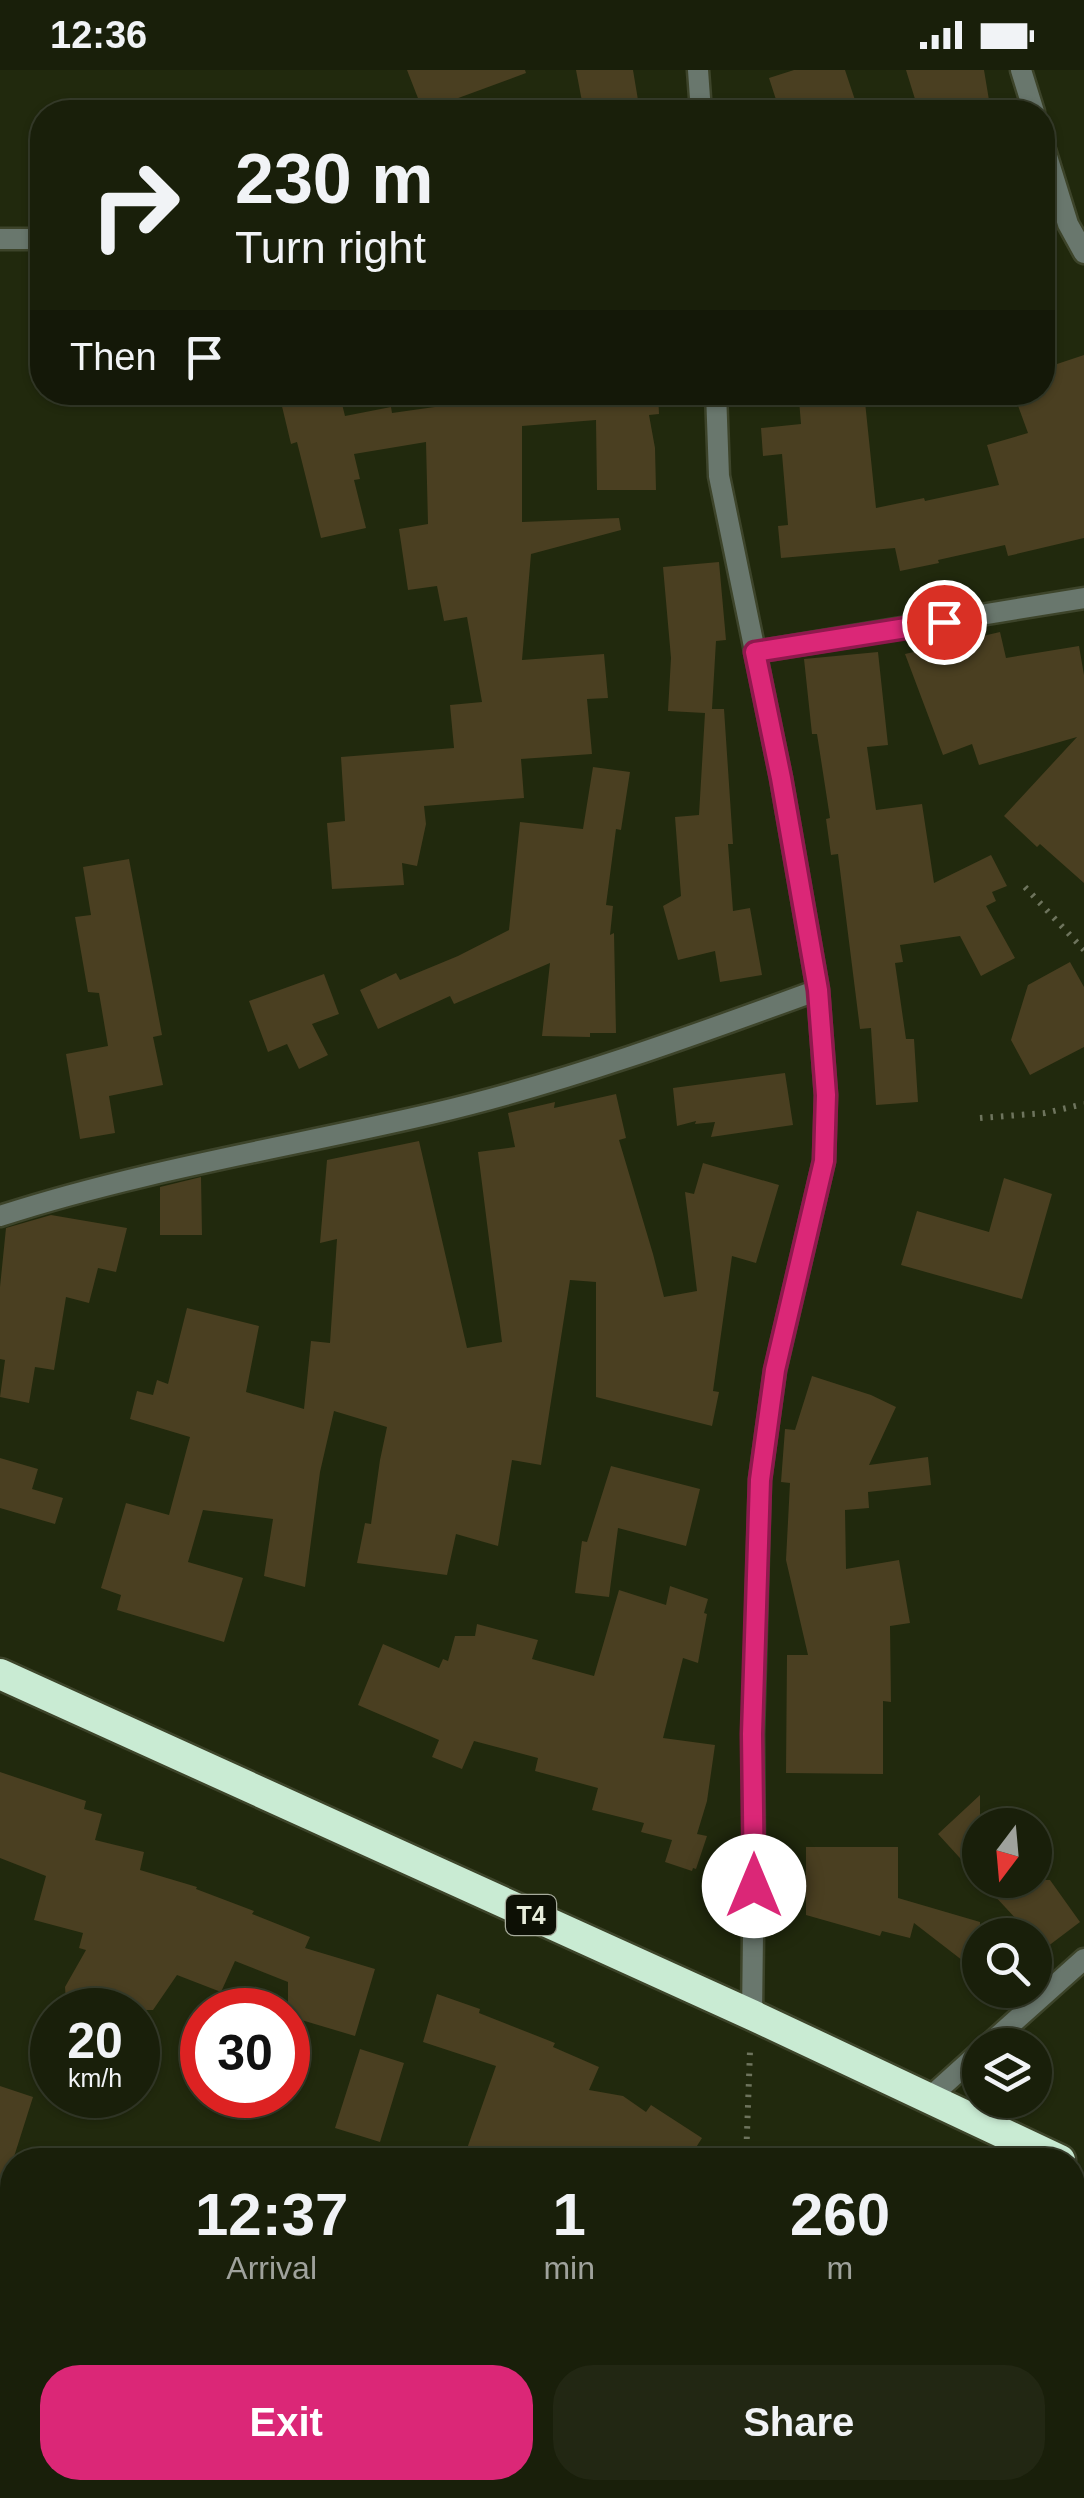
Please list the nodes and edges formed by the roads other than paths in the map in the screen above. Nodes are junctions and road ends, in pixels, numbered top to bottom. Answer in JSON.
{"nodes":[{"id":1,"x":698,"y":70,"type":"edge"},
{"id":2,"x":1021,"y":70,"type":"edge"},
{"id":3,"x":700,"y":100,"type":"edge"},
{"id":4,"x":1030,"y":100,"type":"edge"},
{"id":5,"x":1055,"y":171,"type":"edge"},
{"id":6,"x":1076,"y":220,"type":"edge"},
{"id":7,"x":0,"y":239,"type":"edge"},
{"id":8,"x":30,"y":239,"type":"edge"},
{"id":9,"x":1084,"y":253,"type":"edge"},
{"id":10,"x":716,"y":405,"type":"edge"},
{"id":11,"x":1084,"y":598,"type":"edge"},
{"id":12,"x":755,"y":652,"type":"junction"},
{"id":13,"x":818,"y":990,"type":"junction"},
{"id":14,"x":0,"y":1216,"type":"edge"},
{"id":15,"x":0,"y":1674,"type":"edge"},
{"id":16,"x":1084,"y":1959,"type":"edge"},
{"id":17,"x":752,"y":2015,"type":"junction"},
{"id":18,"x":1007,"y":2028,"type":"edge"},
{"id":19,"x":962,"y":2068,"type":"edge"},
{"id":20,"x":928,"y":2098,"type":"junction"},
{"id":21,"x":1034,"y":2148,"type":"edge"}],
"edges":[{"from":1,"to":3,"type":"street"},
{"from":2,"to":4,"type":"street"},
{"from":5,"to":6,"type":"street"},
{"from":6,"to":9,"type":"street"},
{"from":7,"to":8,"type":"street"},
{"from":10,"to":12,"type":"street"},
{"from":11,"to":12,"type":"street"},
{"from":12,"to":13,"type":"street"},
{"from":13,"to":14,"type":"street"},
{"from":13,"to":17,"type":"street"},
{"from":15,"to":17,"type":"highway","number":"T4"},
{"from":16,"to":18,"type":"street"},
{"from":17,"to":20,"type":"highway","number":"T4"},
{"from":19,"to":20,"type":"street"},
{"from":20,"to":21,"type":"highway","number":"T4"}]}
